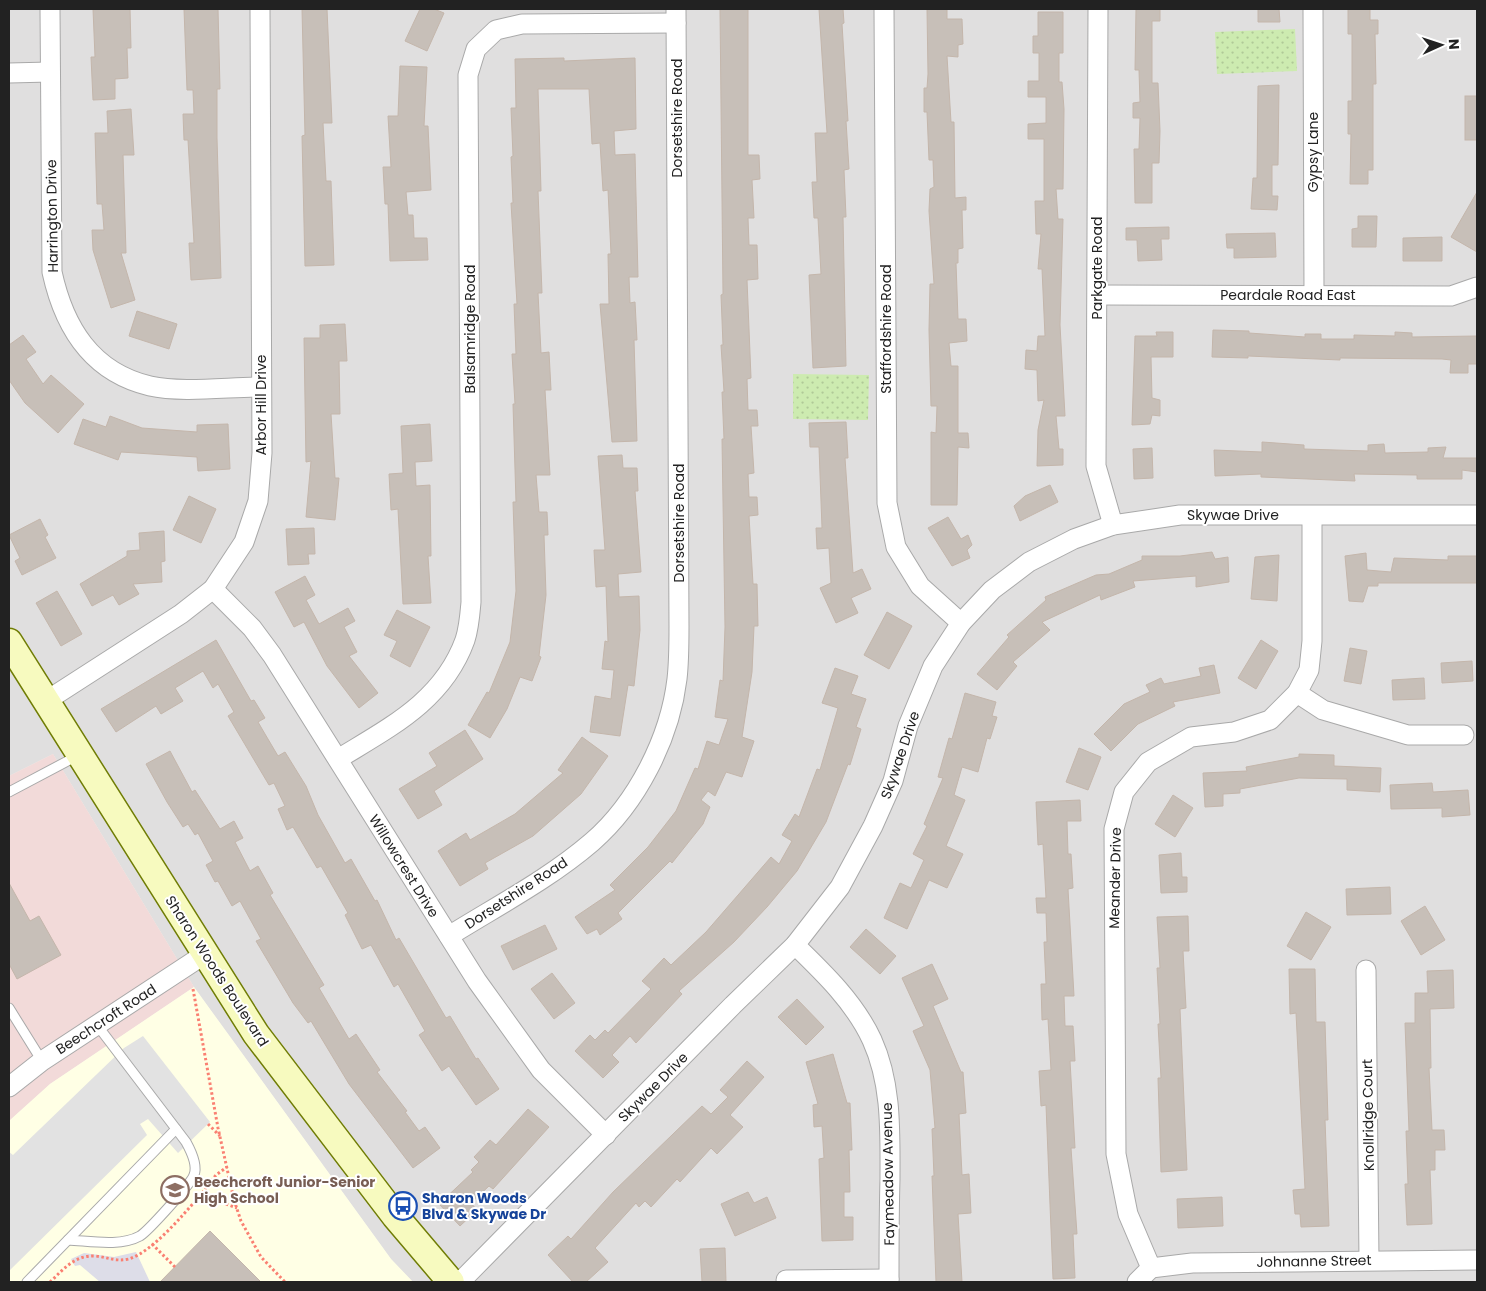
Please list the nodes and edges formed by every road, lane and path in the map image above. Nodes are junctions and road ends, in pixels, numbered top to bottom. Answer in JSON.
{"nodes":[{"id":1,"x":50,"y":9,"type":"edge"},
{"id":2,"x":260,"y":9,"type":"edge"},
{"id":3,"x":884,"y":9,"type":"edge"},
{"id":4,"x":1098,"y":9,"type":"edge"},
{"id":5,"x":1313,"y":9,"type":"edge"},
{"id":6,"x":676,"y":16,"type":"edge"},
{"id":7,"x":50,"y":72,"type":"junction"},
{"id":8,"x":9,"y":73,"type":"edge"},
{"id":9,"x":1477,"y":287,"type":"edge"},
{"id":10,"x":1098,"y":294,"type":"junction"},
{"id":11,"x":1314,"y":295,"type":"junction"},
{"id":12,"x":261,"y":387,"type":"junction"},
{"id":13,"x":1477,"y":515,"type":"edge"},
{"id":14,"x":1312,"y":516,"type":"junction"},
{"id":15,"x":1113,"y":525,"type":"junction"},
{"id":16,"x":214,"y":589,"type":"junction"},
{"id":17,"x":961,"y":623,"type":"junction"},
{"id":18,"x":9,"y":642,"type":"edge"},
{"id":19,"x":1297,"y":694,"type":"junction"},
{"id":20,"x":46,"y":701,"type":"junction"},
{"id":21,"x":1464,"y":735,"type":"dead end"},
{"id":22,"x":80,"y":755,"type":"junction"},
{"id":23,"x":338,"y":759,"type":"junction"},
{"id":24,"x":9,"y":792,"type":"edge"},
{"id":25,"x":449,"y":936,"type":"junction"},
{"id":26,"x":795,"y":945,"type":"junction"},
{"id":27,"x":205,"y":954,"type":"junction"},
{"id":28,"x":1366,"y":970,"type":"dead end"},
{"id":29,"x":187,"y":986,"type":"dead end"},
{"id":30,"x":9,"y":1009,"type":"edge"},
{"id":31,"x":97,"y":1025,"type":"junction"},
{"id":32,"x":42,"y":1061,"type":"junction"},
{"id":33,"x":9,"y":1087,"type":"edge"},
{"id":34,"x":208,"y":1124,"type":"dead end"},
{"id":35,"x":176,"y":1129,"type":"junction"},
{"id":36,"x":606,"y":1135,"type":"junction"},
{"id":37,"x":220,"y":1138,"type":"junction"},
{"id":38,"x":227,"y":1167,"type":"junction"},
{"id":39,"x":198,"y":1198,"type":"dead end"},
{"id":40,"x":68,"y":1240,"type":"junction"},
{"id":41,"x":152,"y":1244,"type":"dead end"},
{"id":42,"x":1369,"y":1260,"type":"junction"},
{"id":43,"x":1477,"y":1260,"type":"edge"},
{"id":44,"x":175,"y":1266,"type":"dead end"},
{"id":45,"x":1151,"y":1268,"type":"junction"},
{"id":46,"x":786,"y":1280,"type":"dead end"},
{"id":47,"x":889,"y":1280,"type":"edge"},
{"id":48,"x":28,"y":1282,"type":"edge"},
{"id":49,"x":285,"y":1282,"type":"edge"},
{"id":50,"x":451,"y":1282,"type":"edge"},
{"id":51,"x":460,"y":1282,"type":"edge"},
{"id":52,"x":1137,"y":1282,"type":"edge"}],
"edges":[{"from":1,"to":7,"type":"street","name":"Harrington Drive"},
{"from":2,"to":12,"type":"street","name":"Arbor Hill Drive"},
{"from":3,"to":17,"type":"street","name":"Staffordshire Road"},
{"from":4,"to":10,"type":"street","name":"Parkgate Road"},
{"from":5,"to":11,"type":"street","name":"Gypsy Lane"},
{"from":6,"to":23,"type":"street","name":"Balsamridge Road"},
{"from":6,"to":25,"type":"street","name":"Dorsetshire Road"},
{"from":7,"to":8,"type":"street"},
{"from":7,"to":12,"type":"street","name":"Harrington Drive"},
{"from":9,"to":11,"type":"street","name":"Peardale Road East"},
{"from":10,"to":11,"type":"street","name":"Peardale Road East"},
{"from":10,"to":15,"type":"street","name":"Parkgate Road"},
{"from":12,"to":16,"type":"street","name":"Arbor Hill Drive"},
{"from":13,"to":14,"type":"street","name":"Skywae Drive"},
{"from":14,"to":15,"type":"street","name":"Skywae Drive"},
{"from":14,"to":19,"type":"street","name":"Meander Drive"},
{"from":15,"to":17,"type":"street","name":"Skywae Drive"},
{"from":16,"to":20,"type":"street","name":"Arbor Hill Drive"},
{"from":16,"to":23,"type":"street","name":"Willowcrest Drive"},
{"from":17,"to":26,"type":"street","name":"Skywae Drive"},
{"from":18,"to":20,"type":"street","name":"Sharon Woods Boulevard"},
{"from":19,"to":21,"type":"street"},
{"from":19,"to":45,"type":"street","name":"Meander Drive"},
{"from":20,"to":22,"type":"street","name":"Sharon Woods Boulevard"},
{"from":22,"to":24,"type":"lane"},
{"from":22,"to":27,"type":"street","name":"Sharon Woods Boulevard"},
{"from":23,"to":25,"type":"street","name":"Willowcrest Drive"},
{"from":25,"to":36,"type":"street","name":"Willowcrest Drive"},
{"from":26,"to":36,"type":"street","name":"Skywae Drive"},
{"from":26,"to":47,"type":"street","name":"Faymeadow Avenue"},
{"from":27,"to":31,"type":"street","name":"Beechcroft Road"},
{"from":27,"to":50,"type":"street","name":"Sharon Woods Boulevard"},
{"from":28,"to":42,"type":"street","name":"Knollridge Court"},
{"from":29,"to":37,"type":"path"},
{"from":30,"to":32,"type":"lane"},
{"from":31,"to":32,"type":"street","name":"Beechcroft Road"},
{"from":31,"to":35,"type":"lane"},
{"from":32,"to":33,"type":"street","name":"Beechcroft Road"},
{"from":34,"to":37,"type":"path"},
{"from":35,"to":40,"type":"lane"},
{"from":35,"to":40,"type":"lane"},
{"from":36,"to":51,"type":"street","name":"Skywae Drive"},
{"from":37,"to":38,"type":"path"},
{"from":38,"to":39,"type":"path"},
{"from":38,"to":49,"type":"path"},
{"from":40,"to":48,"type":"lane"},
{"from":41,"to":44,"type":"path"},
{"from":42,"to":43,"type":"street","name":"Johnanne Street"},
{"from":42,"to":45,"type":"street","name":"Johnanne Street"},
{"from":45,"to":52,"type":"street"},
{"from":46,"to":47,"type":"street"}]}
